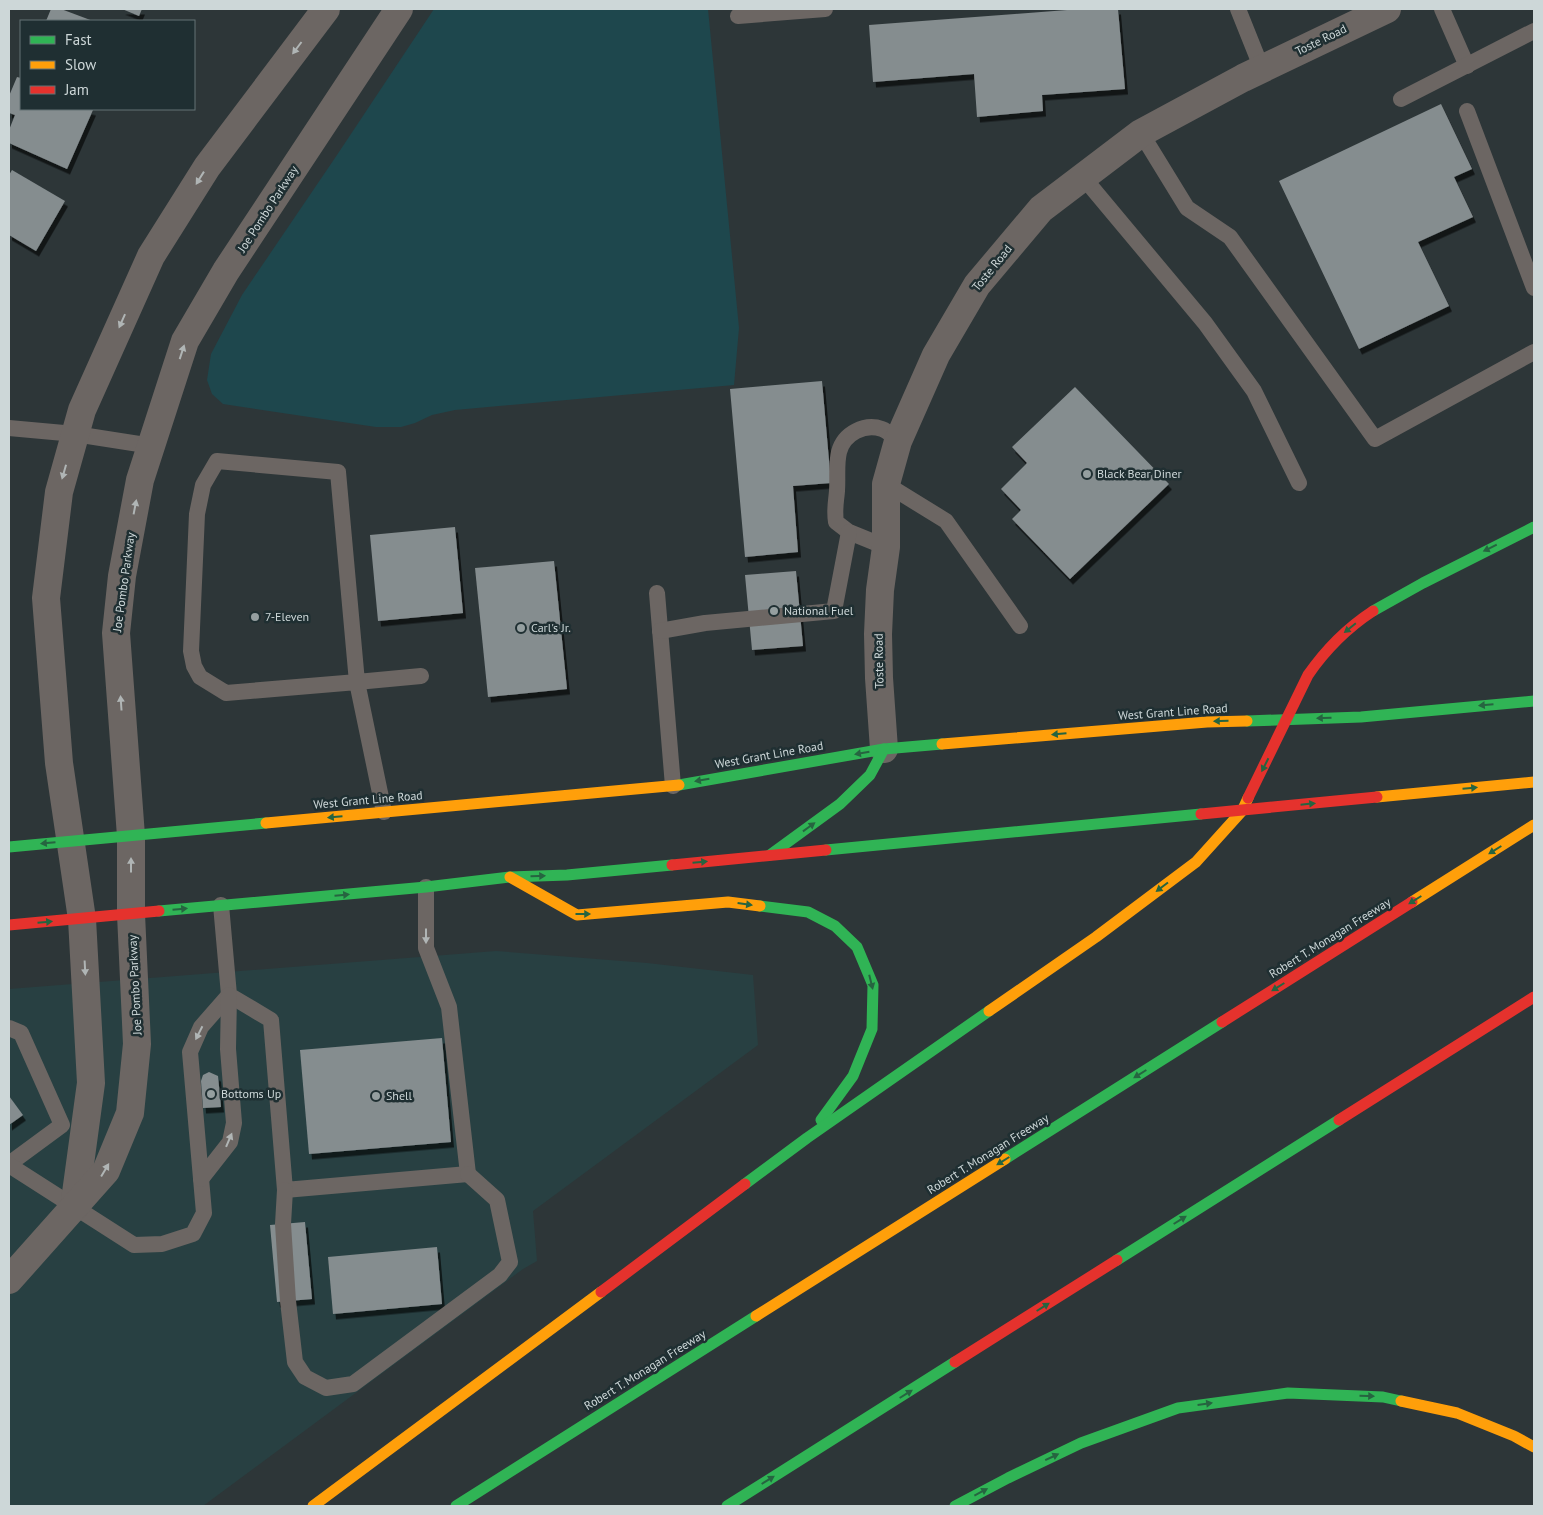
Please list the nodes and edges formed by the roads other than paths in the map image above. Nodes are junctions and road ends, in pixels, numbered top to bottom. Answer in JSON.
{"nodes":[{"id":1,"x":326,"y":9,"type":"edge"},
{"id":2,"x":399,"y":9,"type":"edge"},
{"id":3,"x":825,"y":9,"type":"edge"},
{"id":4,"x":1238,"y":9,"type":"edge"},
{"id":5,"x":1387,"y":9,"type":"edge"},
{"id":6,"x":1442,"y":9,"type":"edge"},
{"id":7,"x":738,"y":16,"type":"dead end"},
{"id":8,"x":1534,"y":31,"type":"edge"},
{"id":9,"x":1467,"y":66,"type":"junction"},
{"id":10,"x":1262,"y":69,"type":"junction"},
{"id":11,"x":1402,"y":99,"type":"dead end"},
{"id":12,"x":1467,"y":111,"type":"dead end"},
{"id":13,"x":1141,"y":133,"type":"junction"},
{"id":14,"x":1082,"y":177,"type":"junction"},
{"id":15,"x":1534,"y":288,"type":"edge"},
{"id":16,"x":1534,"y":352,"type":"edge"},
{"id":17,"x":9,"y":428,"type":"edge"},
{"id":18,"x":75,"y":434,"type":"junction"},
{"id":19,"x":898,"y":441,"type":"junction"},
{"id":20,"x":152,"y":446,"type":"junction"},
{"id":21,"x":1299,"y":483,"type":"dead end"},
{"id":22,"x":886,"y":484,"type":"junction"},
{"id":23,"x":1534,"y":527,"type":"edge"},
{"id":24,"x":850,"y":532,"type":"junction"},
{"id":25,"x":886,"y":548,"type":"junction"},
{"id":26,"x":657,"y":593,"type":"dead end"},
{"id":27,"x":1020,"y":626,"type":"dead end"},
{"id":28,"x":660,"y":631,"type":"junction"},
{"id":29,"x":421,"y":676,"type":"dead end"},
{"id":30,"x":357,"y":682,"type":"junction"},
{"id":31,"x":1534,"y":701,"type":"edge"},
{"id":32,"x":1287,"y":720,"type":"junction"},
{"id":33,"x":884,"y":749,"type":"junction"},
{"id":34,"x":1534,"y":782,"type":"edge"},
{"id":35,"x":673,"y":786,"type":"junction"},
{"id":36,"x":1242,"y":810,"type":"junction"},
{"id":37,"x":384,"y":812,"type":"junction"},
{"id":38,"x":1534,"y":825,"type":"edge"},
{"id":39,"x":131,"y":836,"type":"junction"},
{"id":40,"x":70,"y":841,"type":"junction"},
{"id":41,"x":9,"y":847,"type":"edge"},
{"id":42,"x":769,"y":856,"type":"junction"},
{"id":43,"x":510,"y":877,"type":"junction"},
{"id":44,"x":426,"y":887,"type":"junction"},
{"id":45,"x":221,"y":905,"type":"junction"},
{"id":46,"x":131,"y":914,"type":"junction"},
{"id":47,"x":82,"y":919,"type":"junction"},
{"id":48,"x":9,"y":925,"type":"edge"},
{"id":49,"x":229,"y":995,"type":"junction"},
{"id":50,"x":1534,"y":997,"type":"edge"},
{"id":51,"x":9,"y":1028,"type":"edge"},
{"id":52,"x":807,"y":1138,"type":"junction"},
{"id":53,"x":9,"y":1165,"type":"edge"},
{"id":54,"x":468,"y":1174,"type":"junction"},
{"id":55,"x":201,"y":1179,"type":"junction"},
{"id":56,"x":285,"y":1190,"type":"junction"},
{"id":57,"x":74,"y":1208,"type":"junction"},
{"id":58,"x":9,"y":1280,"type":"edge"},
{"id":59,"x":1534,"y":1447,"type":"edge"},
{"id":60,"x":313,"y":1506,"type":"edge"},
{"id":61,"x":456,"y":1506,"type":"edge"},
{"id":62,"x":727,"y":1506,"type":"edge"},
{"id":63,"x":955,"y":1506,"type":"edge"}],
"edges":[{"from":1,"to":18,"type":"street","one_way":true},
{"from":20,"to":2,"type":"street","name":"Joe Pombo Parkway","one_way":true},
{"from":3,"to":7,"type":"lane"},
{"from":4,"to":10,"type":"lane"},
{"from":5,"to":10,"type":"street","name":"Toste Road"},
{"from":6,"to":9,"type":"lane"},
{"from":8,"to":9,"type":"lane"},
{"from":9,"to":11,"type":"lane"},
{"from":10,"to":13,"type":"street","name":"Toste Road"},
{"from":12,"to":15,"type":"lane"},
{"from":13,"to":14,"type":"street","name":"Toste Road"},
{"from":13,"to":16,"type":"lane"},
{"from":14,"to":19,"type":"street","name":"Toste Road"},
{"from":14,"to":21,"type":"lane"},
{"from":17,"to":18,"type":"lane"},
{"from":18,"to":20,"type":"lane"},
{"from":18,"to":40,"type":"street","one_way":true},
{"from":19,"to":22,"type":"street","name":"Toste Road"},
{"from":19,"to":24,"type":"lane"},
{"from":39,"to":20,"type":"street","name":"Joe Pombo Parkway","one_way":true},
{"from":22,"to":25,"type":"street","name":"Toste Road"},
{"from":22,"to":27,"type":"lane"},
{"from":23,"to":32,"type":"main road","one_way":true},
{"from":24,"to":25,"type":"lane"},
{"from":24,"to":28,"type":"lane"},
{"from":25,"to":33,"type":"street","name":"Toste Road"},
{"from":26,"to":28,"type":"lane"},
{"from":28,"to":35,"type":"lane"},
{"from":29,"to":30,"type":"lane"},
{"from":30,"to":30,"type":"lane"},
{"from":30,"to":37,"type":"lane"},
{"from":31,"to":32,"type":"main road","name":"West Grant Line Road","one_way":true},
{"from":32,"to":33,"type":"main road","name":"West Grant Line Road","one_way":true},
{"from":32,"to":36,"type":"main road","one_way":true},
{"from":33,"to":35,"type":"main road","name":"West Grant Line Road","one_way":true},
{"from":42,"to":33,"type":"main road","one_way":true},
{"from":36,"to":34,"type":"main road","one_way":true},
{"from":35,"to":37,"type":"main road","name":"West Grant Line Road"},
{"from":36,"to":42,"type":"main road"},
{"from":36,"to":52,"type":"main road","one_way":true},
{"from":37,"to":39,"type":"main road","name":"West Grant Line Road","one_way":true},
{"from":38,"to":61,"type":"main road","name":"Robert T. Monagan Freeway","one_way":true},
{"from":39,"to":40,"type":"main road","name":"West Grant Line Road"},
{"from":46,"to":39,"type":"street","name":"Joe Pombo Parkway","one_way":true},
{"from":40,"to":41,"type":"main road","name":"West Grant Line Road","one_way":true},
{"from":40,"to":47,"type":"street"},
{"from":43,"to":42,"type":"main road","one_way":true},
{"from":43,"to":44,"type":"main road"},
{"from":43,"to":52,"type":"main road","one_way":true},
{"from":45,"to":44,"type":"main road","one_way":true},
{"from":44,"to":54,"type":"lane","one_way":true},
{"from":46,"to":45,"type":"main road","one_way":true},
{"from":45,"to":49,"type":"lane"},
{"from":46,"to":47,"type":"main road"},
{"from":57,"to":46,"type":"street","name":"Joe Pombo Parkway","one_way":true},
{"from":48,"to":47,"type":"main road","one_way":true},
{"from":47,"to":57,"type":"street","one_way":true},
{"from":55,"to":49,"type":"lane","one_way":true},
{"from":49,"to":55,"type":"lane","one_way":true},
{"from":49,"to":56,"type":"lane"},
{"from":62,"to":50,"type":"main road","one_way":true},
{"from":51,"to":53,"type":"lane"},
{"from":52,"to":60,"type":"main road"},
{"from":53,"to":57,"type":"lane"},
{"from":54,"to":56,"type":"lane"},
{"from":54,"to":56,"type":"lane"},
{"from":55,"to":57,"type":"lane"},
{"from":57,"to":58,"type":"street","name":"Joe Pombo Parkway"},
{"from":63,"to":59,"type":"main road","one_way":true}]}
